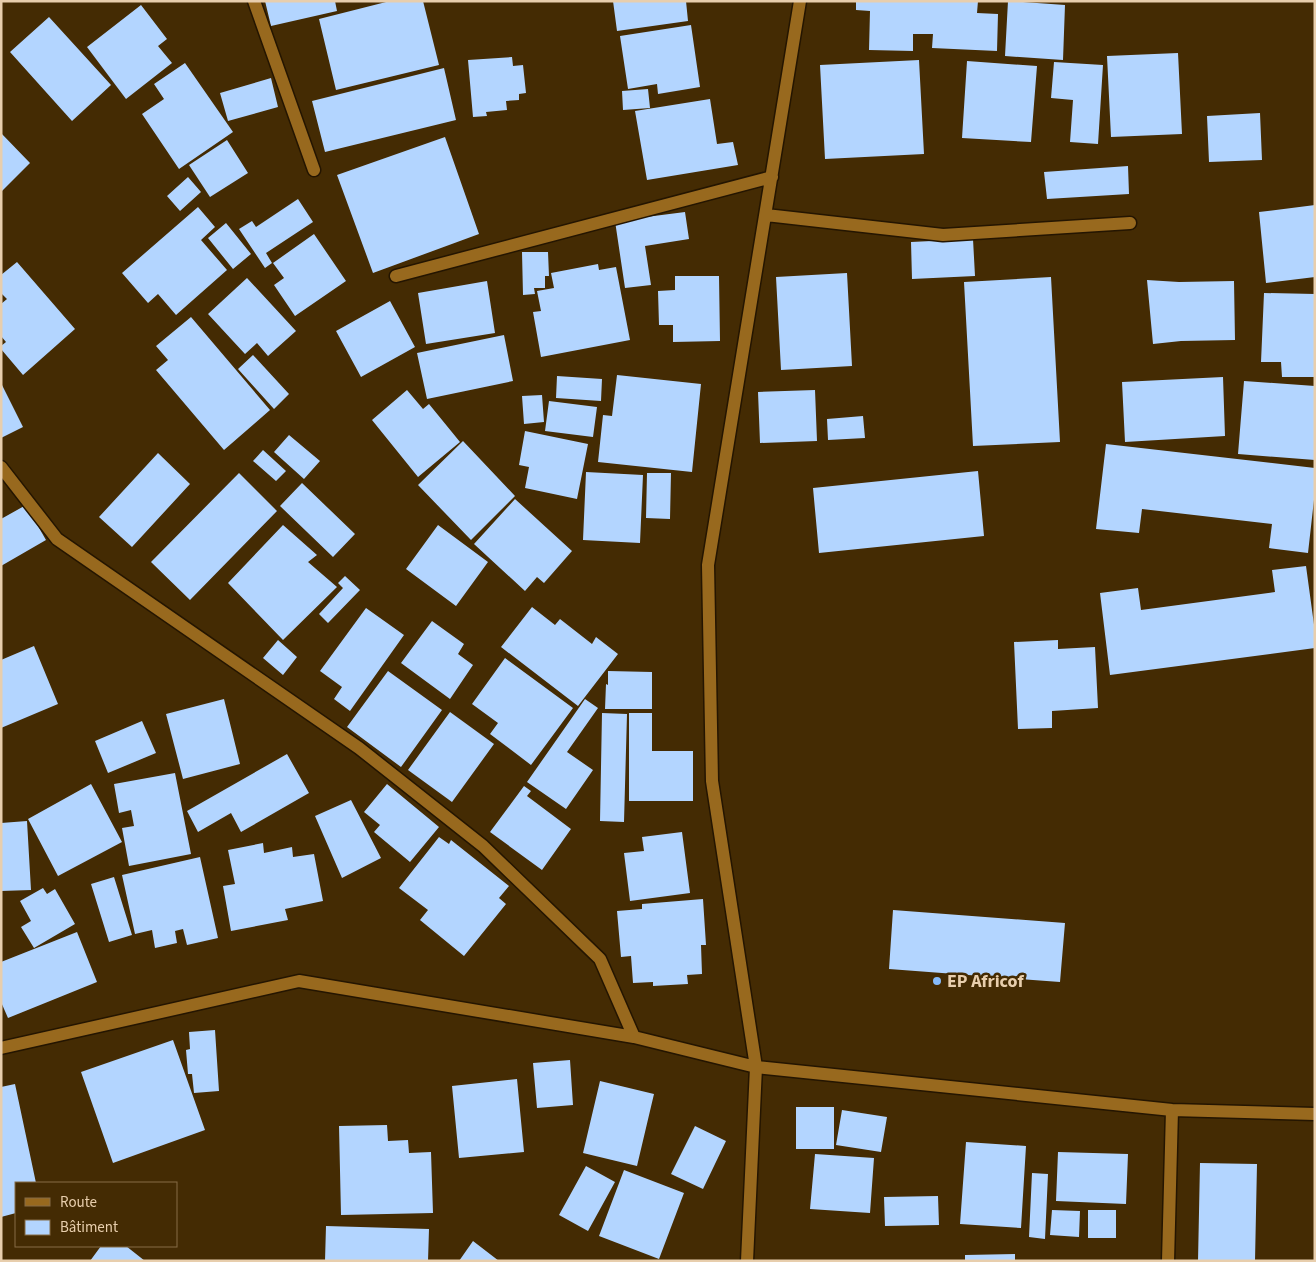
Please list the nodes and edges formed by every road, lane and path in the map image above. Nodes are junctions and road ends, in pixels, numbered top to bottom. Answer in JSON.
{"nodes":[{"id":1,"x":254,"y":1,"type":"edge"},
{"id":2,"x":800,"y":1,"type":"edge"},
{"id":3,"x":314,"y":170,"type":"dead end"},
{"id":4,"x":772,"y":177,"type":"junction"},
{"id":5,"x":766,"y":215,"type":"junction"},
{"id":6,"x":1130,"y":223,"type":"dead end"},
{"id":7,"x":396,"y":276,"type":"dead end"},
{"id":8,"x":1,"y":467,"type":"edge"},
{"id":9,"x":634,"y":1037,"type":"junction"},
{"id":10,"x":1,"y":1048,"type":"edge"},
{"id":11,"x":756,"y":1067,"type":"junction"},
{"id":12,"x":1172,"y":1110,"type":"junction"},
{"id":13,"x":1315,"y":1114,"type":"edge"},
{"id":14,"x":747,"y":1261,"type":"edge"},
{"id":15,"x":1168,"y":1261,"type":"edge"}],
"edges":[{"from":1,"to":3,"type":"street"},
{"from":2,"to":4,"type":"street"},
{"from":4,"to":5,"type":"street"},
{"from":4,"to":7,"type":"street"},
{"from":5,"to":6,"type":"street"},
{"from":5,"to":11,"type":"street"},
{"from":8,"to":9,"type":"street"},
{"from":9,"to":10,"type":"street"},
{"from":9,"to":11,"type":"street"},
{"from":11,"to":12,"type":"street"},
{"from":11,"to":14,"type":"street"},
{"from":12,"to":13,"type":"street"},
{"from":12,"to":15,"type":"street"}]}
